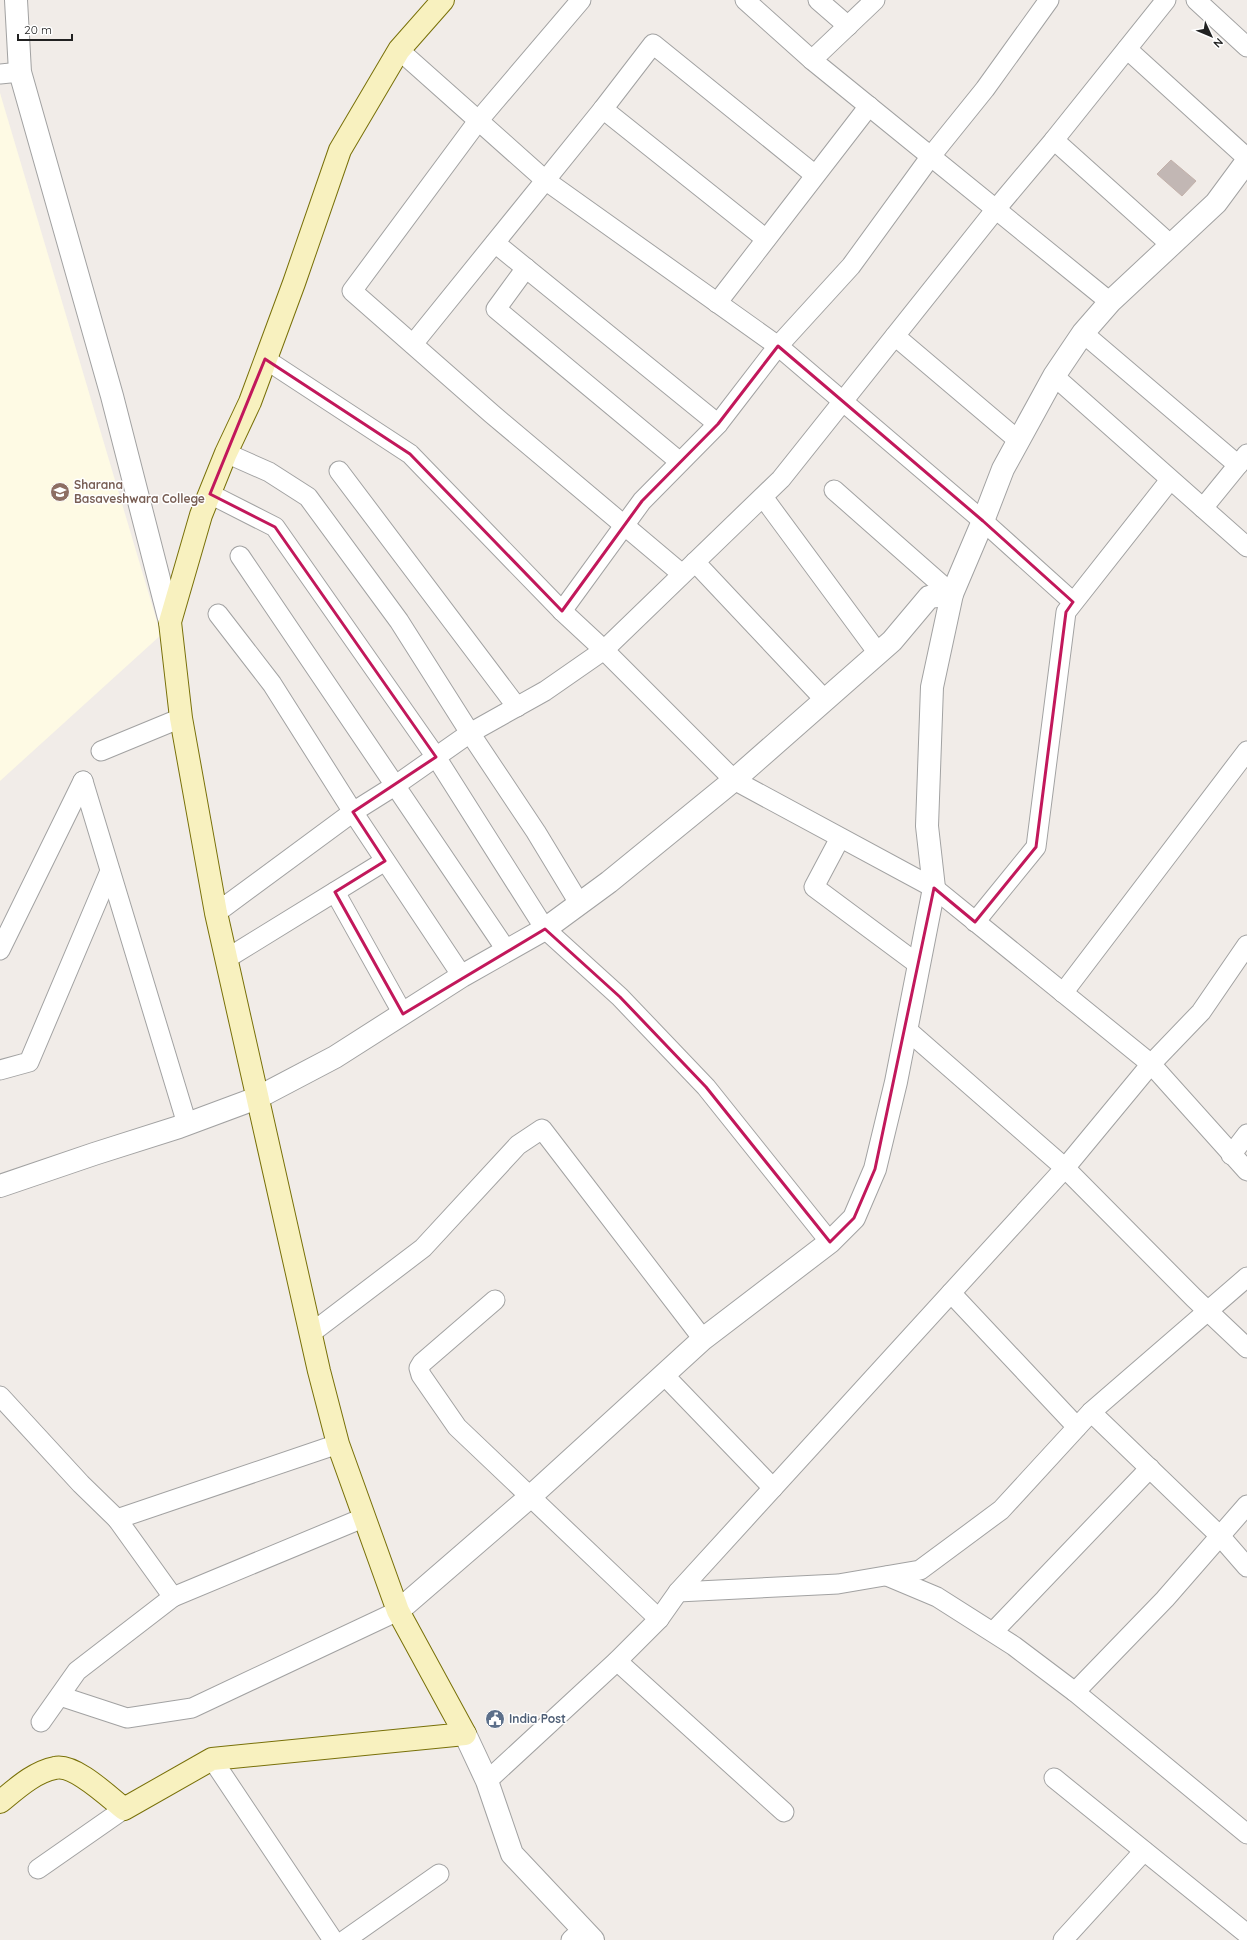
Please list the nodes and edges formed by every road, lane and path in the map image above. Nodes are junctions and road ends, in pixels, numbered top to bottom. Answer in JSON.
{"nodes":[{"id":1,"x":16,"y":0,"type":"edge"},
{"id":2,"x":443,"y":0,"type":"edge"},
{"id":3,"x":581,"y":0,"type":"edge"},
{"id":4,"x":745,"y":0,"type":"edge"},
{"id":5,"x":818,"y":0,"type":"edge"},
{"id":6,"x":875,"y":0,"type":"edge"},
{"id":7,"x":1049,"y":0,"type":"edge"},
{"id":8,"x":1166,"y":0,"type":"edge"},
{"id":9,"x":1196,"y":0,"type":"edge"},
{"id":10,"x":848,"y":26,"type":"junction"},
{"id":11,"x":1247,"y":46,"type":"edge"},
{"id":12,"x":1127,"y":49,"type":"junction"},
{"id":13,"x":398,"y":50,"type":"junction"},
{"id":14,"x":812,"y":60,"type":"junction"},
{"id":15,"x":10,"y":73,"type":"edge"},
{"id":16,"x":869,"y":106,"type":"junction"},
{"id":17,"x":603,"y":109,"type":"junction"},
{"id":18,"x":478,"y":121,"type":"junction"},
{"id":19,"x":1054,"y":140,"type":"junction"},
{"id":20,"x":931,"y":156,"type":"junction"},
{"id":21,"x":1247,"y":159,"type":"edge"},
{"id":22,"x":815,"y":175,"type":"junction"},
{"id":23,"x":545,"y":180,"type":"junction"},
{"id":24,"x":996,"y":209,"type":"junction"},
{"id":25,"x":766,"y":239,"type":"junction"},
{"id":26,"x":495,"y":243,"type":"junction"},
{"id":27,"x":1171,"y":245,"type":"junction"},
{"id":28,"x":526,"y":268,"type":"junction"},
{"id":29,"x":1110,"y":302,"type":"junction"},
{"id":30,"x":717,"y":303,"type":"junction"},
{"id":31,"x":1083,"y":332,"type":"junction"},
{"id":32,"x":895,"y":336,"type":"junction"},
{"id":33,"x":413,"y":344,"type":"junction"},
{"id":34,"x":778,"y":346,"type":"junction"},
{"id":35,"x":266,"y":359,"type":"junction"},
{"id":36,"x":1054,"y":376,"type":"junction"},
{"id":37,"x":842,"y":401,"type":"junction"},
{"id":38,"x":718,"y":424,"type":"junction"},
{"id":39,"x":1019,"y":441,"type":"junction"},
{"id":40,"x":226,"y":453,"type":"junction"},
{"id":41,"x":1243,"y":459,"type":"edge"},
{"id":42,"x":680,"y":462,"type":"junction"},
{"id":43,"x":339,"y":470,"type":"dead end"},
{"id":44,"x":1170,"y":480,"type":"junction"},
{"id":45,"x":834,"y":490,"type":"dead end"},
{"id":46,"x":210,"y":494,"type":"junction"},
{"id":47,"x":762,"y":496,"type":"junction"},
{"id":48,"x":1203,"y":508,"type":"junction"},
{"id":49,"x":984,"y":521,"type":"junction"},
{"id":50,"x":624,"y":524,"type":"junction"},
{"id":51,"x":1247,"y":547,"type":"edge"},
{"id":52,"x":240,"y":556,"type":"dead end"},
{"id":53,"x":689,"y":568,"type":"junction"},
{"id":54,"x":952,"y":594,"type":"junction"},
{"id":55,"x":1073,"y":602,"type":"junction"},
{"id":56,"x":562,"y":611,"type":"junction"},
{"id":57,"x":218,"y":614,"type":"dead end"},
{"id":58,"x":170,"y":622,"type":"junction"},
{"id":59,"x":604,"y":650,"type":"junction"},
{"id":60,"x":878,"y":653,"type":"junction"},
{"id":61,"x":825,"y":700,"type":"junction"},
{"id":62,"x":517,"y":707,"type":"junction"},
{"id":63,"x":181,"y":718,"type":"junction"},
{"id":64,"x":470,"y":733,"type":"junction"},
{"id":65,"x":102,"y":751,"type":"dead end"},
{"id":66,"x":1247,"y":751,"type":"edge"},
{"id":67,"x":436,"y":757,"type":"junction"},
{"id":68,"x":734,"y":780,"type":"junction"},
{"id":69,"x":396,"y":785,"type":"junction"},
{"id":70,"x":353,"y":812,"type":"junction"},
{"id":71,"x":840,"y":838,"type":"junction"},
{"id":72,"x":386,"y":861,"type":"junction"},
{"id":73,"x":110,"y":871,"type":"junction"},
{"id":74,"x":934,"y":888,"type":"junction"},
{"id":75,"x":335,"y":892,"type":"junction"},
{"id":76,"x":579,"y":903,"type":"junction"},
{"id":77,"x":216,"y":913,"type":"junction"},
{"id":78,"x":975,"y":922,"type":"junction"},
{"id":79,"x":545,"y":929,"type":"junction"},
{"id":80,"x":1247,"y":945,"type":"edge"},
{"id":81,"x":0,"y":950,"type":"edge"},
{"id":82,"x":507,"y":951,"type":"junction"},
{"id":83,"x":226,"y":959,"type":"junction"},
{"id":84,"x":919,"y":965,"type":"junction"},
{"id":85,"x":462,"y":976,"type":"junction"},
{"id":86,"x":1063,"y":993,"type":"junction"},
{"id":87,"x":403,"y":1014,"type":"junction"},
{"id":88,"x":906,"y":1029,"type":"junction"},
{"id":89,"x":1151,"y":1064,"type":"junction"},
{"id":90,"x":0,"y":1070,"type":"edge"},
{"id":91,"x":257,"y":1098,"type":"junction"},
{"id":92,"x":187,"y":1124,"type":"junction"},
{"id":93,"x":1247,"y":1134,"type":"edge"},
{"id":94,"x":1232,"y":1155,"type":"junction"},
{"id":95,"x":1065,"y":1168,"type":"junction"},
{"id":96,"x":1247,"y":1171,"type":"edge"},
{"id":97,"x":0,"y":1186,"type":"edge"},
{"id":98,"x":830,"y":1242,"type":"junction"},
{"id":99,"x":1247,"y":1277,"type":"edge"},
{"id":100,"x":950,"y":1293,"type":"junction"},
{"id":101,"x":495,"y":1300,"type":"dead end"},
{"id":102,"x":1208,"y":1311,"type":"junction"},
{"id":103,"x":310,"y":1334,"type":"junction"},
{"id":104,"x":703,"y":1339,"type":"junction"},
{"id":105,"x":1247,"y":1348,"type":"edge"},
{"id":106,"x":664,"y":1374,"type":"junction"},
{"id":107,"x":0,"y":1396,"type":"edge"},
{"id":108,"x":1091,"y":1412,"type":"junction"},
{"id":109,"x":1077,"y":1427,"type":"junction"},
{"id":110,"x":338,"y":1444,"type":"junction"},
{"id":111,"x":1150,"y":1468,"type":"junction"},
{"id":112,"x":773,"y":1488,"type":"junction"},
{"id":113,"x":531,"y":1496,"type":"junction"},
{"id":114,"x":1247,"y":1505,"type":"edge"},
{"id":115,"x":363,"y":1518,"type":"junction"},
{"id":116,"x":117,"y":1519,"type":"junction"},
{"id":117,"x":1220,"y":1536,"type":"junction"},
{"id":118,"x":1247,"y":1567,"type":"edge"},
{"id":119,"x":887,"y":1576,"type":"junction"},
{"id":120,"x":678,"y":1592,"type":"junction"},
{"id":121,"x":173,"y":1597,"type":"junction"},
{"id":122,"x":398,"y":1611,"type":"junction"},
{"id":123,"x":659,"y":1619,"type":"junction"},
{"id":124,"x":993,"y":1632,"type":"junction"},
{"id":125,"x":617,"y":1661,"type":"junction"},
{"id":126,"x":1075,"y":1692,"type":"junction"},
{"id":127,"x":60,"y":1696,"type":"junction"},
{"id":128,"x":41,"y":1722,"type":"dead end"},
{"id":129,"x":465,"y":1734,"type":"junction"},
{"id":130,"x":212,"y":1759,"type":"junction"},
{"id":131,"x":1054,"y":1778,"type":"dead end"},
{"id":132,"x":487,"y":1781,"type":"junction"},
{"id":133,"x":0,"y":1802,"type":"edge"},
{"id":134,"x":124,"y":1809,"type":"junction"},
{"id":135,"x":784,"y":1812,"type":"dead end"},
{"id":136,"x":1247,"y":1834,"type":"edge"},
{"id":137,"x":1144,"y":1851,"type":"junction"},
{"id":138,"x":38,"y":1869,"type":"dead end"},
{"id":139,"x":439,"y":1874,"type":"dead end"},
{"id":140,"x":1247,"y":1934,"type":"edge"},
{"id":141,"x":582,"y":1936,"type":"edge"},
{"id":142,"x":333,"y":1940,"type":"edge"},
{"id":143,"x":345,"y":1940,"type":"edge"},
{"id":144,"x":1063,"y":1940,"type":"edge"}],
"edges":[{"from":1,"to":15,"type":"street"},
{"from":2,"to":13,"type":"main road"},
{"from":3,"to":18,"type":"street"},
{"from":4,"to":14,"type":"street"},
{"from":5,"to":10,"type":"street"},
{"from":6,"to":10,"type":"street"},
{"from":7,"to":20,"type":"street"},
{"from":8,"to":12,"type":"street"},
{"from":9,"to":11,"type":"street"},
{"from":10,"to":14,"type":"street"},
{"from":12,"to":19,"type":"street"},
{"from":12,"to":21,"type":"street"},
{"from":13,"to":18,"type":"street"},
{"from":13,"to":35,"type":"main road"},
{"from":14,"to":16,"type":"street"},
{"from":15,"to":58,"type":"street"},
{"from":16,"to":20,"type":"street"},
{"from":16,"to":22,"type":"street"},
{"from":17,"to":22,"type":"street"},
{"from":17,"to":23,"type":"street"},
{"from":17,"to":25,"type":"street"},
{"from":18,"to":23,"type":"street"},
{"from":18,"to":33,"type":"street"},
{"from":19,"to":24,"type":"street"},
{"from":19,"to":27,"type":"street"},
{"from":20,"to":24,"type":"street"},
{"from":20,"to":34,"type":"street"},
{"from":21,"to":27,"type":"street"},
{"from":22,"to":25,"type":"street"},
{"from":23,"to":26,"type":"street"},
{"from":23,"to":30,"type":"street"},
{"from":24,"to":29,"type":"street"},
{"from":24,"to":32,"type":"street"},
{"from":25,"to":30,"type":"street"},
{"from":26,"to":28,"type":"street"},
{"from":26,"to":33,"type":"street"},
{"from":27,"to":29,"type":"street"},
{"from":28,"to":38,"type":"street"},
{"from":28,"to":42,"type":"street"},
{"from":29,"to":31,"type":"street"},
{"from":30,"to":34,"type":"street"},
{"from":31,"to":36,"type":"street"},
{"from":31,"to":41,"type":"street"},
{"from":32,"to":37,"type":"street"},
{"from":32,"to":39,"type":"street"},
{"from":33,"to":50,"type":"street"},
{"from":34,"to":37,"type":"street"},
{"from":34,"to":38,"type":"street"},
{"from":35,"to":40,"type":"main road"},
{"from":35,"to":56,"type":"street"},
{"from":36,"to":39,"type":"street"},
{"from":36,"to":44,"type":"street"},
{"from":37,"to":47,"type":"street"},
{"from":37,"to":49,"type":"street"},
{"from":38,"to":42,"type":"street"},
{"from":39,"to":49,"type":"street"},
{"from":40,"to":46,"type":"main road"},
{"from":40,"to":64,"type":"street"},
{"from":41,"to":48,"type":"street"},
{"from":42,"to":50,"type":"street"},
{"from":43,"to":62,"type":"street"},
{"from":44,"to":48,"type":"street"},
{"from":44,"to":55,"type":"street"},
{"from":45,"to":54,"type":"street"},
{"from":46,"to":58,"type":"main road"},
{"from":46,"to":67,"type":"street"},
{"from":47,"to":53,"type":"street"},
{"from":47,"to":60,"type":"street"},
{"from":48,"to":51,"type":"street"},
{"from":49,"to":54,"type":"street"},
{"from":49,"to":55,"type":"street"},
{"from":50,"to":53,"type":"street"},
{"from":50,"to":56,"type":"street"},
{"from":52,"to":69,"type":"street"},
{"from":53,"to":59,"type":"street"},
{"from":53,"to":61,"type":"street"},
{"from":54,"to":60,"type":"street"},
{"from":54,"to":74,"type":"street"},
{"from":55,"to":78,"type":"street"},
{"from":56,"to":59,"type":"street"},
{"from":57,"to":70,"type":"street"},
{"from":58,"to":63,"type":"main road"},
{"from":59,"to":62,"type":"street"},
{"from":59,"to":68,"type":"street"},
{"from":60,"to":61,"type":"street"},
{"from":61,"to":68,"type":"street"},
{"from":62,"to":64,"type":"street"},
{"from":63,"to":65,"type":"street"},
{"from":63,"to":77,"type":"main road"},
{"from":64,"to":67,"type":"street"},
{"from":64,"to":76,"type":"street"},
{"from":66,"to":86,"type":"street"},
{"from":67,"to":69,"type":"street"},
{"from":67,"to":79,"type":"street"},
{"from":68,"to":71,"type":"street"},
{"from":68,"to":76,"type":"street"},
{"from":69,"to":70,"type":"street"},
{"from":69,"to":82,"type":"street"},
{"from":70,"to":72,"type":"street"},
{"from":70,"to":77,"type":"street"},
{"from":71,"to":74,"type":"street"},
{"from":71,"to":84,"type":"street"},
{"from":72,"to":75,"type":"street"},
{"from":72,"to":85,"type":"street"},
{"from":73,"to":81,"type":"street"},
{"from":73,"to":90,"type":"street"},
{"from":73,"to":92,"type":"street"},
{"from":74,"to":78,"type":"street"},
{"from":74,"to":84,"type":"street"},
{"from":75,"to":83,"type":"street"},
{"from":75,"to":87,"type":"street"},
{"from":76,"to":79,"type":"street"},
{"from":77,"to":83,"type":"main road"},
{"from":78,"to":86,"type":"street"},
{"from":79,"to":82,"type":"street"},
{"from":79,"to":98,"type":"street"},
{"from":80,"to":89,"type":"street"},
{"from":82,"to":85,"type":"street"},
{"from":83,"to":91,"type":"main road"},
{"from":84,"to":88,"type":"street"},
{"from":85,"to":87,"type":"street"},
{"from":86,"to":89,"type":"street"},
{"from":87,"to":91,"type":"street"},
{"from":88,"to":95,"type":"street"},
{"from":88,"to":98,"type":"street"},
{"from":89,"to":94,"type":"street"},
{"from":89,"to":95,"type":"street"},
{"from":91,"to":92,"type":"street"},
{"from":91,"to":103,"type":"main road"},
{"from":92,"to":97,"type":"street"},
{"from":93,"to":94,"type":"street"},
{"from":94,"to":96,"type":"street"},
{"from":95,"to":100,"type":"street"},
{"from":95,"to":102,"type":"street"},
{"from":98,"to":104,"type":"street"},
{"from":99,"to":102,"type":"street"},
{"from":100,"to":109,"type":"street"},
{"from":100,"to":112,"type":"street"},
{"from":101,"to":113,"type":"street"},
{"from":102,"to":105,"type":"street"},
{"from":102,"to":108,"type":"street"},
{"from":103,"to":104,"type":"street"},
{"from":103,"to":110,"type":"main road"},
{"from":104,"to":106,"type":"street"},
{"from":106,"to":112,"type":"street"},
{"from":106,"to":113,"type":"street"},
{"from":107,"to":116,"type":"street"},
{"from":108,"to":109,"type":"street"},
{"from":108,"to":111,"type":"street"},
{"from":109,"to":119,"type":"street"},
{"from":110,"to":115,"type":"main road"},
{"from":110,"to":116,"type":"street"},
{"from":111,"to":117,"type":"street"},
{"from":111,"to":124,"type":"street"},
{"from":112,"to":120,"type":"street"},
{"from":113,"to":122,"type":"street"},
{"from":113,"to":123,"type":"street"},
{"from":114,"to":117,"type":"street"},
{"from":115,"to":121,"type":"street"},
{"from":115,"to":122,"type":"main road"},
{"from":116,"to":121,"type":"street"},
{"from":117,"to":118,"type":"street"},
{"from":117,"to":126,"type":"street"},
{"from":119,"to":120,"type":"street"},
{"from":119,"to":124,"type":"street"},
{"from":120,"to":123,"type":"street"},
{"from":121,"to":127,"type":"street"},
{"from":122,"to":127,"type":"street"},
{"from":122,"to":129,"type":"main road"},
{"from":123,"to":125,"type":"street"},
{"from":124,"to":126,"type":"street"},
{"from":125,"to":132,"type":"street"},
{"from":125,"to":135,"type":"street"},
{"from":126,"to":136,"type":"street"},
{"from":127,"to":128,"type":"street"},
{"from":129,"to":130,"type":"main road"},
{"from":129,"to":132,"type":"street"},
{"from":130,"to":134,"type":"main road"},
{"from":130,"to":142,"type":"street"},
{"from":131,"to":137,"type":"street"},
{"from":132,"to":141,"type":"street"},
{"from":133,"to":134,"type":"main road"},
{"from":134,"to":138,"type":"street"},
{"from":137,"to":140,"type":"street"},
{"from":137,"to":144,"type":"street"},
{"from":139,"to":143,"type":"street"}]}
